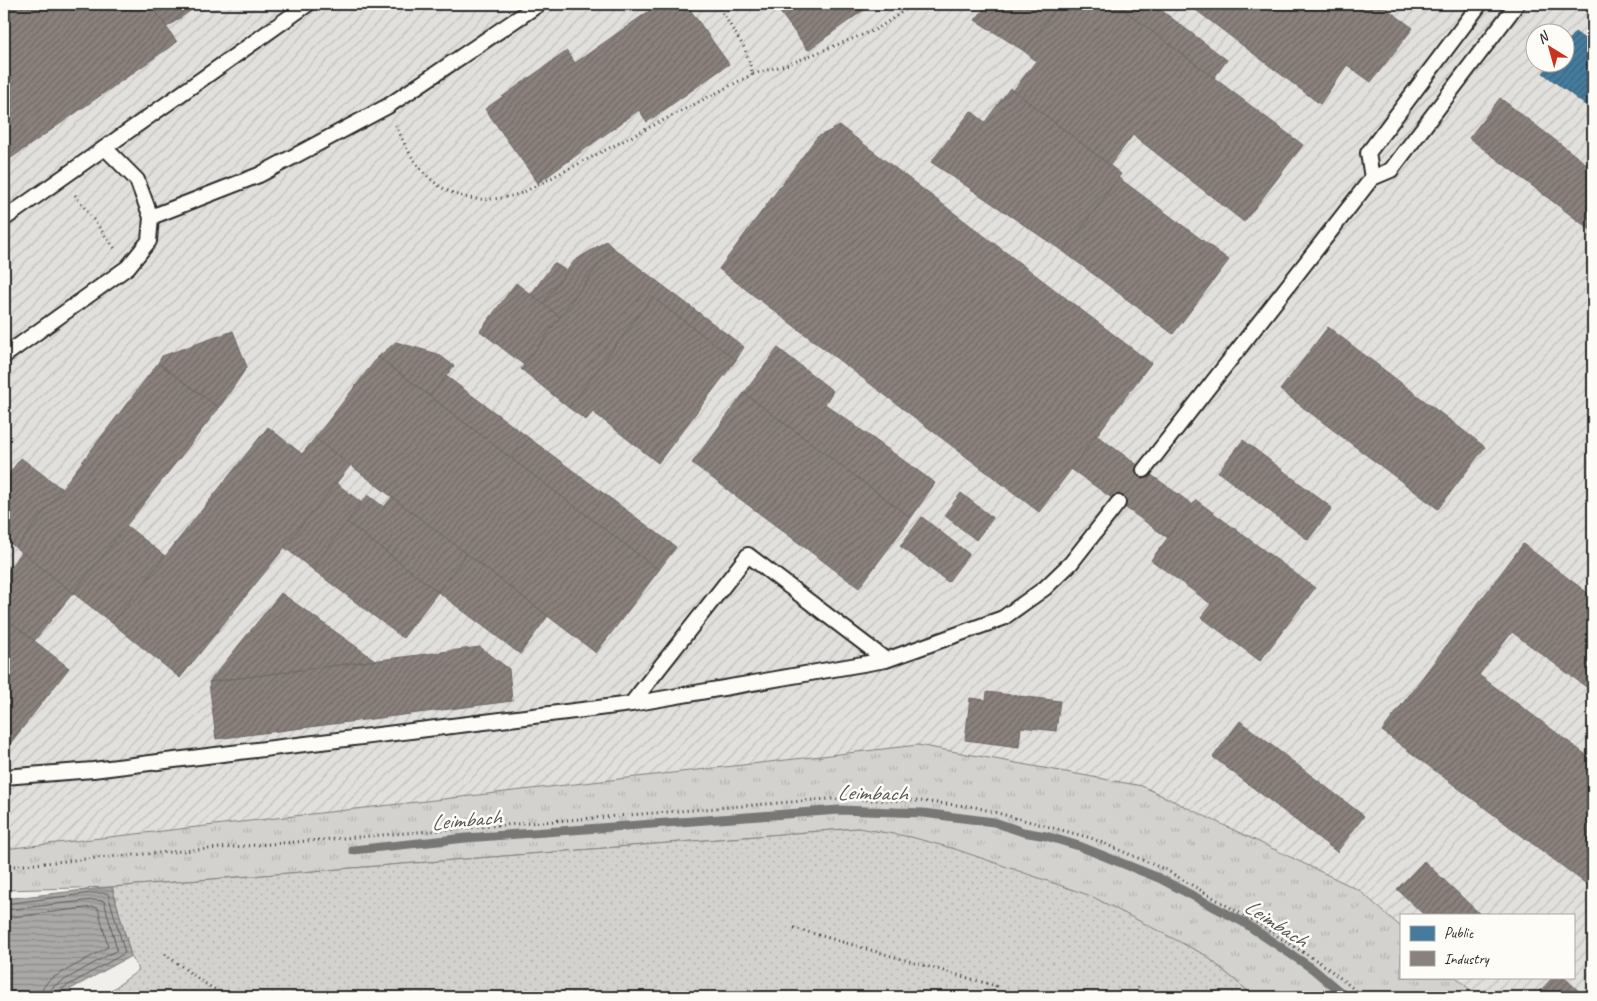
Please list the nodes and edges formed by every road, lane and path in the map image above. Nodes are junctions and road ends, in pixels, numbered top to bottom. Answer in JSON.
{"nodes":[{"id":1,"x":308,"y":4,"type":"edge"},
{"id":2,"x":539,"y":4,"type":"edge"},
{"id":3,"x":717,"y":4,"type":"edge"},
{"id":4,"x":914,"y":4,"type":"edge"},
{"id":5,"x":1480,"y":4,"type":"edge"},
{"id":6,"x":1517,"y":4,"type":"edge"},
{"id":7,"x":753,"y":74,"type":"junction"},
{"id":8,"x":388,"y":106,"type":"junction"},
{"id":9,"x":105,"y":148,"type":"junction"},
{"id":10,"x":1372,"y":178,"type":"junction"},
{"id":11,"x":70,"y":189,"type":"dead end"},
{"id":12,"x":151,"y":217,"type":"junction"},
{"id":13,"x":4,"y":219,"type":"edge"},
{"id":14,"x":128,"y":267,"type":"junction"},
{"id":15,"x":4,"y":356,"type":"edge"},
{"id":16,"x":1144,"y":470,"type":"dead end"},
{"id":17,"x":1118,"y":503,"type":"dead end"},
{"id":18,"x":886,"y":660,"type":"junction"},
{"id":19,"x":631,"y":704,"type":"junction"},
{"id":20,"x":4,"y":777,"type":"edge"},
{"id":21,"x":4,"y":867,"type":"edge"},
{"id":22,"x":794,"y":928,"type":"dead end"},
{"id":23,"x":165,"y":954,"type":"dead end"},
{"id":24,"x":1140,"y":984,"type":"dead end"},
{"id":25,"x":227,"y":997,"type":"edge"},
{"id":26,"x":993,"y":997,"type":"edge"},
{"id":27,"x":1134,"y":997,"type":"edge"},
{"id":28,"x":1364,"y":997,"type":"edge"}],
"edges":[{"from":1,"to":9,"type":"lane"},
{"from":2,"to":8,"type":"lane"},
{"from":3,"to":7,"type":"path"},
{"from":4,"to":7,"type":"path"},
{"from":5,"to":10,"type":"lane"},
{"from":6,"to":10,"type":"lane"},
{"from":7,"to":8,"type":"path"},
{"from":8,"to":12,"type":"lane"},
{"from":9,"to":12,"type":"lane"},
{"from":9,"to":13,"type":"lane"},
{"from":10,"to":16,"type":"lane"},
{"from":11,"to":14,"type":"path"},
{"from":12,"to":14,"type":"lane"},
{"from":14,"to":15,"type":"lane"},
{"from":17,"to":18,"type":"lane"},
{"from":18,"to":19,"type":"lane"},
{"from":18,"to":19,"type":"lane"},
{"from":19,"to":20,"type":"lane"},
{"from":21,"to":28,"type":"path"},
{"from":22,"to":26,"type":"path"},
{"from":23,"to":25,"type":"path"},
{"from":24,"to":27,"type":"path"}]}
